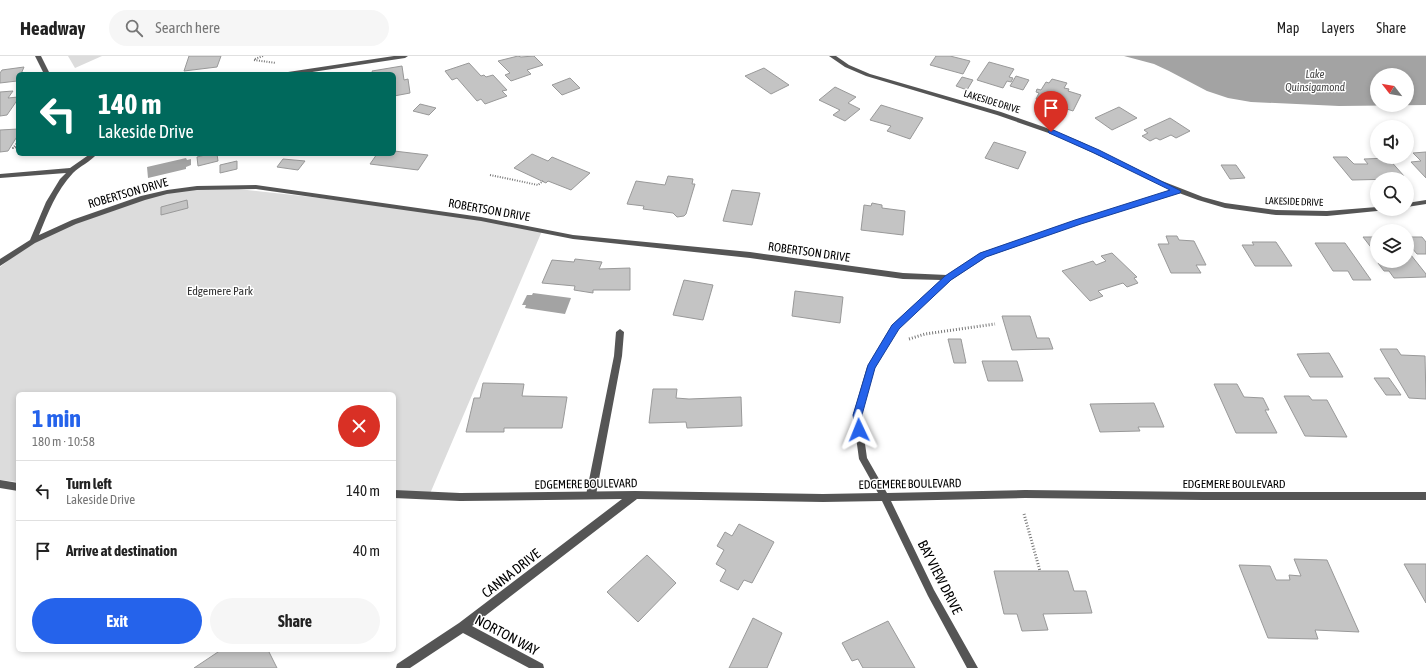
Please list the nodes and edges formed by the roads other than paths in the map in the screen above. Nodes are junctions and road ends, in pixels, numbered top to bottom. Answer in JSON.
{"nodes":[{"id":1,"x":38,"y":56,"type":"edge"},
{"id":2,"x":405,"y":56,"type":"edge"},
{"id":3,"x":832,"y":56,"type":"edge"},
{"id":4,"x":46,"y":72,"type":"edge"},
{"id":5,"x":301,"y":72,"type":"edge"},
{"id":6,"x":91,"y":156,"type":"edge"},
{"id":7,"x":72,"y":170,"type":"junction"},
{"id":8,"x":0,"y":176,"type":"edge"},
{"id":9,"x":1178,"y":191,"type":"junction"},
{"id":10,"x":1426,"y":202,"type":"edge"},
{"id":11,"x":1414,"y":204,"type":"edge"},
{"id":12,"x":1370,"y":209,"type":"edge"},
{"id":13,"x":33,"y":241,"type":"junction"},
{"id":14,"x":0,"y":263,"type":"edge"},
{"id":15,"x":948,"y":278,"type":"junction"},
{"id":16,"x":620,"y":332,"type":"dead end"},
{"id":17,"x":0,"y":484,"type":"edge"},
{"id":18,"x":16,"y":487,"type":"edge"},
{"id":19,"x":396,"y":494,"type":"edge"},
{"id":20,"x":591,"y":495,"type":"junction"},
{"id":21,"x":635,"y":495,"type":"junction"},
{"id":22,"x":1426,"y":496,"type":"edge"},
{"id":23,"x":884,"y":497,"type":"junction"},
{"id":24,"x":463,"y":627,"type":"junction"},
{"id":25,"x":401,"y":668,"type":"edge"},
{"id":26,"x":539,"y":668,"type":"edge"},
{"id":27,"x":973,"y":668,"type":"edge"}],
"edges":[{"from":1,"to":4,"type":"street"},
{"from":2,"to":5,"type":"street"},
{"from":3,"to":9,"type":"street","name":"LAKESIDE DRIVE"},
{"from":6,"to":7,"type":"street"},
{"from":7,"to":8,"type":"street"},
{"from":7,"to":13,"type":"street"},
{"from":9,"to":12,"type":"street","name":"LAKESIDE DRIVE"},
{"from":9,"to":15,"type":"street","name":"BAY VIEW DRIVE"},
{"from":10,"to":11,"type":"street"},
{"from":13,"to":14,"type":"street","name":"ROBERTSON DRIVE"},
{"from":13,"to":15,"type":"street","name":"ROBERTSON DRIVE"},
{"from":15,"to":23,"type":"street","name":"BAY VIEW DRIVE"},
{"from":16,"to":20,"type":"street"},
{"from":17,"to":18,"type":"street"},
{"from":19,"to":20,"type":"street","name":"EDGEMERE BOULEVARD"},
{"from":20,"to":21,"type":"street","name":"EDGEMERE BOULEVARD"},
{"from":21,"to":23,"type":"street","name":"EDGEMERE BOULEVARD"},
{"from":21,"to":24,"type":"street","name":"CANNA DRIVE"},
{"from":22,"to":23,"type":"street","name":"EDGEMERE BOULEVARD"},
{"from":23,"to":27,"type":"street","name":"BAY VIEW DRIVE"},
{"from":24,"to":25,"type":"street","name":"CANNA DRIVE"},
{"from":24,"to":26,"type":"street","name":"NORTON WAY"}]}
